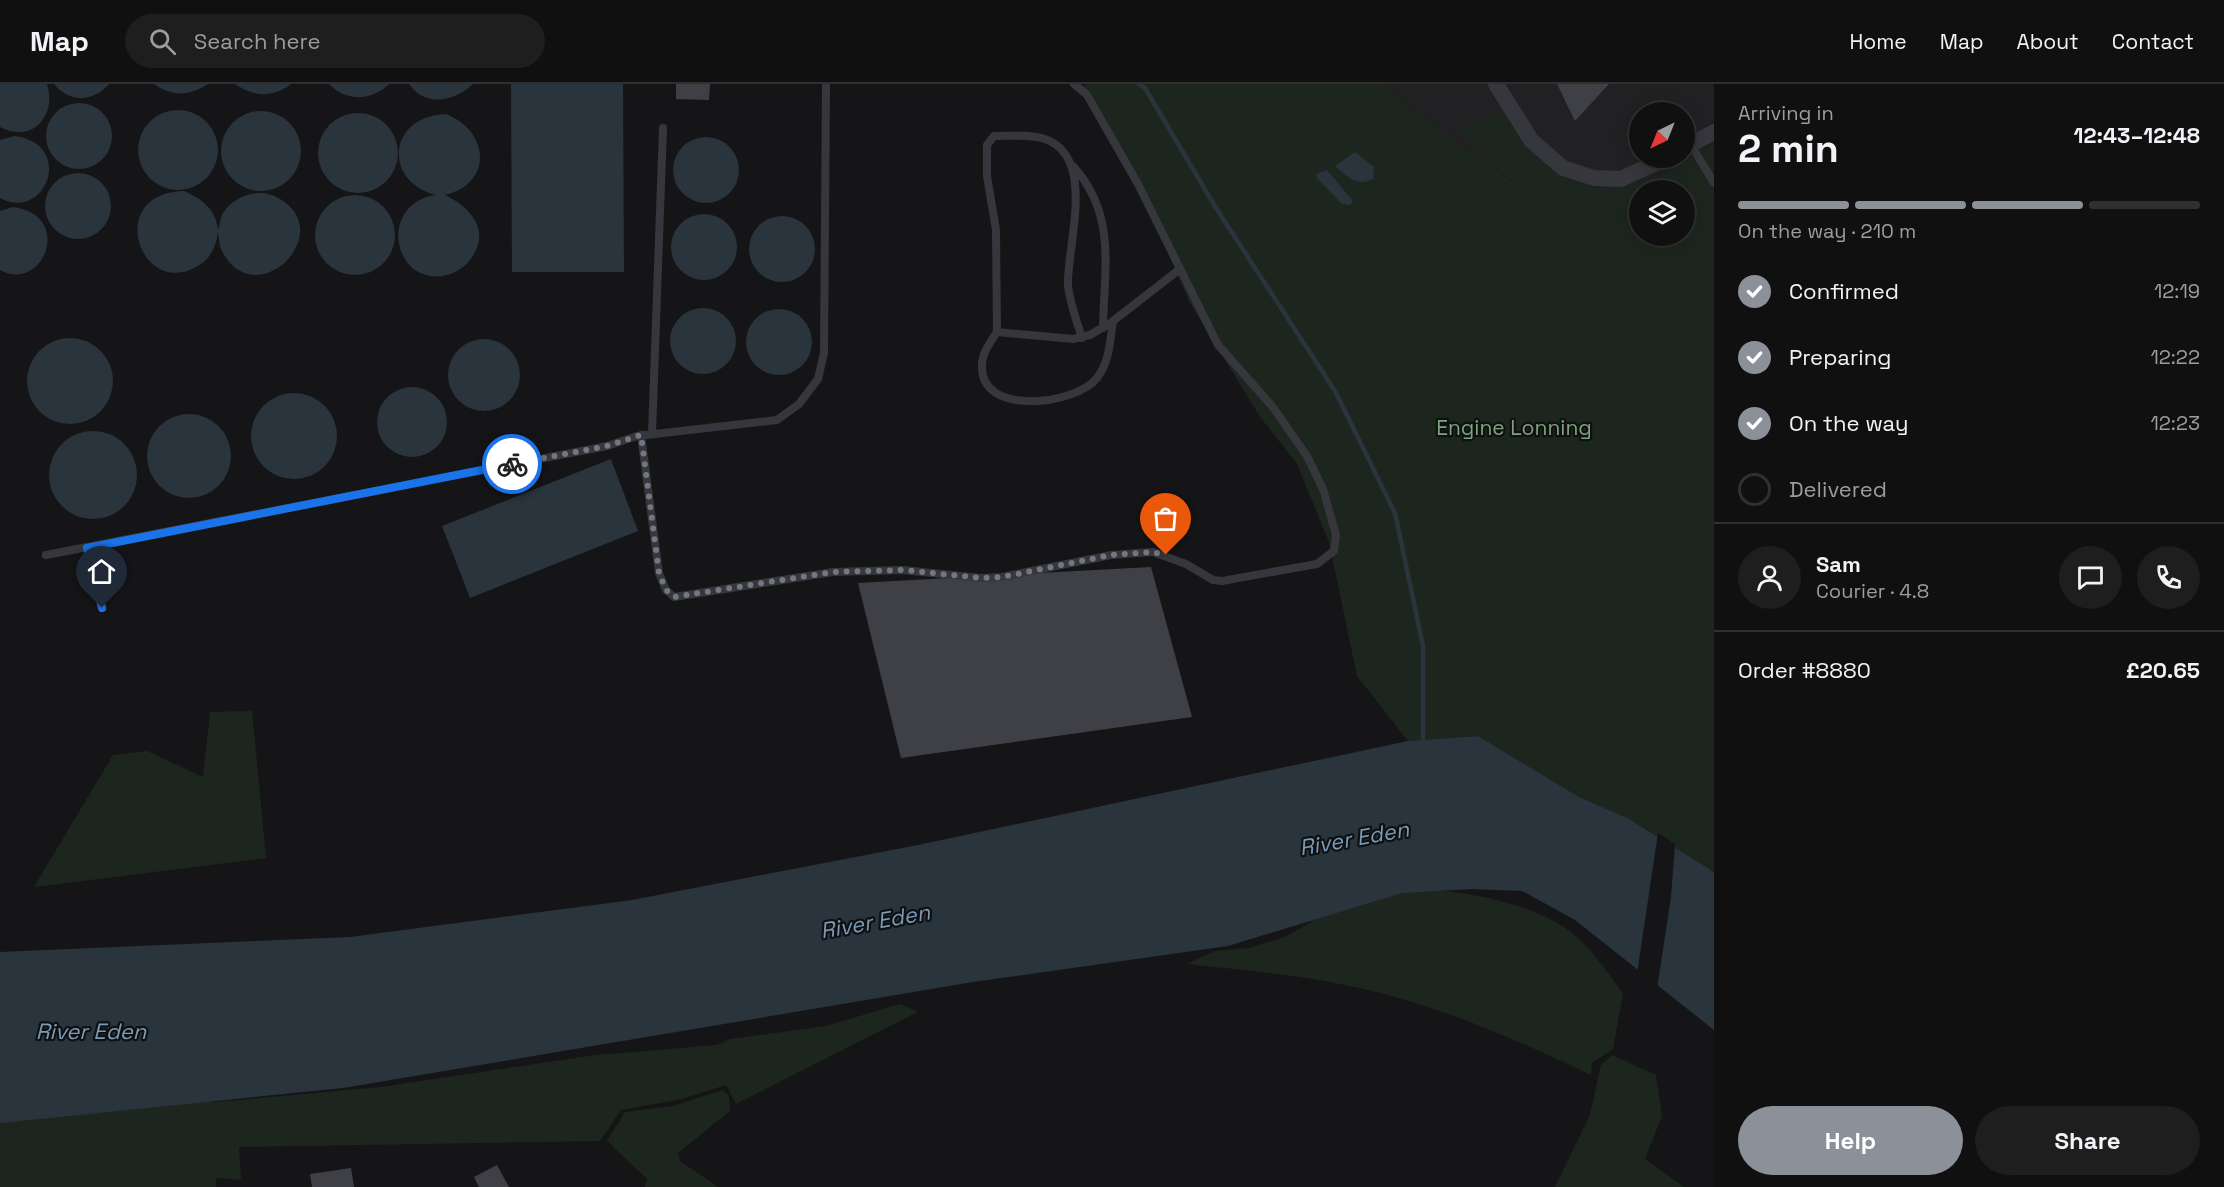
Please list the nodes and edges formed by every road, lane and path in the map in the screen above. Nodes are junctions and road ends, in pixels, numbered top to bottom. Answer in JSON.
{"nodes":[{"id":1,"x":826,"y":84,"type":"edge"},
{"id":2,"x":1074,"y":84,"type":"edge"},
{"id":3,"x":1496,"y":84,"type":"edge"},
{"id":4,"x":663,"y":128,"type":"dead end"},
{"id":5,"x":1714,"y":132,"type":"edge"},
{"id":6,"x":1695,"y":142,"type":"edge"},
{"id":7,"x":1695,"y":156,"type":"edge"},
{"id":8,"x":1067,"y":159,"type":"junction"},
{"id":9,"x":1645,"y":168,"type":"edge"},
{"id":10,"x":1714,"y":183,"type":"edge"},
{"id":11,"x":1180,"y":270,"type":"junction"},
{"id":12,"x":1113,"y":321,"type":"junction"},
{"id":13,"x":1103,"y":328,"type":"junction"},
{"id":14,"x":997,"y":332,"type":"junction"},
{"id":15,"x":1082,"y":338,"type":"junction"},
{"id":16,"x":652,"y":434,"type":"junction"},
{"id":17,"x":641,"y":435,"type":"junction"},
{"id":18,"x":87,"y":548,"type":"junction"},
{"id":19,"x":46,"y":555,"type":"dead end"},
{"id":20,"x":102,"y":608,"type":"dead end"}],
"edges":[{"from":1,"to":16,"type":"lane"},
{"from":2,"to":11,"type":"lane"},
{"from":3,"to":9,"type":"street"},
{"from":4,"to":16,"type":"lane"},
{"from":5,"to":6,"type":"street"},
{"from":7,"to":10,"type":"lane"},
{"from":8,"to":13,"type":"lane"},
{"from":8,"to":14,"type":"lane"},
{"from":8,"to":15,"type":"lane"},
{"from":11,"to":12,"type":"lane"},
{"from":11,"to":17,"type":"lane"},
{"from":12,"to":13,"type":"lane"},
{"from":12,"to":14,"type":"lane"},
{"from":13,"to":15,"type":"lane"},
{"from":14,"to":15,"type":"lane"},
{"from":16,"to":17,"type":"lane"},
{"from":17,"to":18,"type":"lane"},
{"from":18,"to":19,"type":"lane"},
{"from":18,"to":20,"type":"lane"}]}
